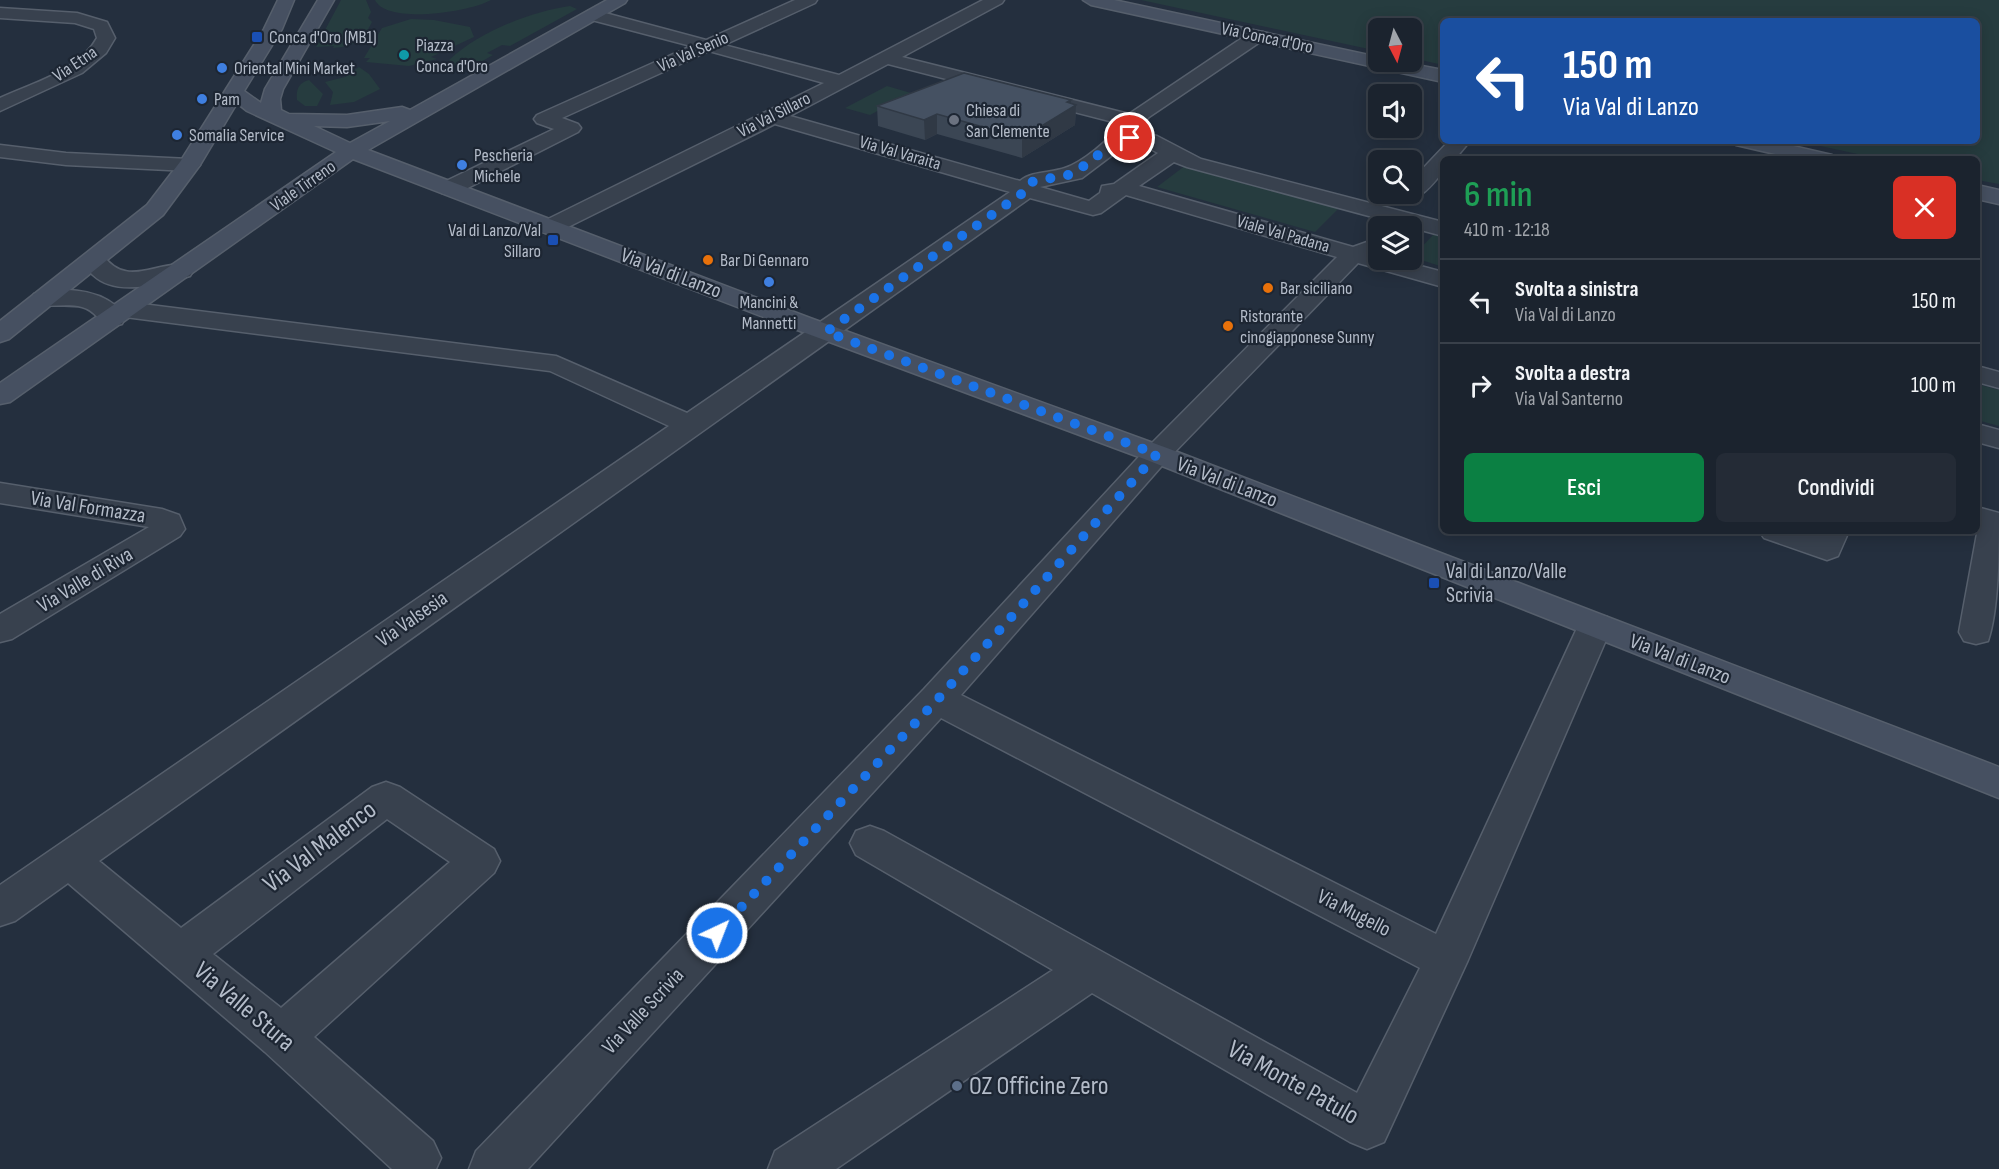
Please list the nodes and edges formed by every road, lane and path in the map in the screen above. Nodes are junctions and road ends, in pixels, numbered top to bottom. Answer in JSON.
{"nodes":[{"id":1,"x":8,"y":0,"type":"edge"},
{"id":2,"x":285,"y":0,"type":"edge"},
{"id":3,"x":326,"y":0,"type":"edge"},
{"id":4,"x":619,"y":0,"type":"edge"},
{"id":5,"x":809,"y":0,"type":"edge"},
{"id":6,"x":996,"y":0,"type":"edge"},
{"id":7,"x":1091,"y":0,"type":"edge"},
{"id":8,"x":0,"y":7,"type":"edge"},
{"id":9,"x":0,"y":13,"type":"edge"},
{"id":10,"x":594,"y":15,"type":"junction"},
{"id":11,"x":1257,"y":36,"type":"junction"},
{"id":12,"x":708,"y":45,"type":"junction"},
{"id":13,"x":885,"y":58,"type":"junction"},
{"id":14,"x":1440,"y":75,"type":"edge"},
{"id":15,"x":840,"y":81,"type":"junction"},
{"id":16,"x":234,"y":92,"type":"junction"},
{"id":17,"x":0,"y":105,"type":"edge"},
{"id":18,"x":576,"y":105,"type":"junction"},
{"id":19,"x":427,"y":107,"type":"junction"},
{"id":20,"x":274,"y":114,"type":"junction"},
{"id":21,"x":773,"y":117,"type":"junction"},
{"id":22,"x":571,"y":128,"type":"junction"},
{"id":23,"x":1127,"y":129,"type":"junction"},
{"id":24,"x":1457,"y":144,"type":"edge"},
{"id":25,"x":1757,"y":144,"type":"edge"},
{"id":26,"x":0,"y":151,"type":"edge"},
{"id":27,"x":351,"y":151,"type":"junction"},
{"id":28,"x":1172,"y":153,"type":"junction"},
{"id":29,"x":1446,"y":156,"type":"edge"},
{"id":30,"x":1811,"y":156,"type":"edge"},
{"id":31,"x":1440,"y":162,"type":"edge"},
{"id":32,"x":189,"y":165,"type":"junction"},
{"id":33,"x":1068,"y":175,"type":"junction"},
{"id":34,"x":1422,"y":181,"type":"edge"},
{"id":35,"x":450,"y":188,"type":"junction"},
{"id":36,"x":1124,"y":188,"type":"junction"},
{"id":37,"x":1027,"y":190,"type":"junction"},
{"id":38,"x":1980,"y":193,"type":"edge"},
{"id":39,"x":1999,"y":197,"type":"edge"},
{"id":40,"x":1422,"y":226,"type":"edge"},
{"id":41,"x":550,"y":227,"type":"junction"},
{"id":42,"x":1368,"y":227,"type":"edge"},
{"id":43,"x":1440,"y":229,"type":"edge"},
{"id":44,"x":1346,"y":233,"type":"junction"},
{"id":45,"x":1368,"y":241,"type":"edge"},
{"id":46,"x":94,"y":258,"type":"junction"},
{"id":47,"x":182,"y":271,"type":"junction"},
{"id":48,"x":1440,"y":279,"type":"edge"},
{"id":49,"x":43,"y":299,"type":"junction"},
{"id":50,"x":120,"y":315,"type":"junction"},
{"id":51,"x":826,"y":332,"type":"junction"},
{"id":52,"x":0,"y":334,"type":"edge"},
{"id":53,"x":1980,"y":375,"type":"edge"},
{"id":54,"x":1999,"y":380,"type":"edge"},
{"id":55,"x":0,"y":396,"type":"edge"},
{"id":56,"x":690,"y":425,"type":"junction"},
{"id":57,"x":1980,"y":434,"type":"edge"},
{"id":58,"x":1999,"y":439,"type":"edge"},
{"id":59,"x":1157,"y":454,"type":"junction"},
{"id":60,"x":0,"y":493,"type":"edge"},
{"id":61,"x":1980,"y":518,"type":"edge"},
{"id":62,"x":169,"y":529,"type":"joint"},
{"id":63,"x":1784,"y":534,"type":"edge"},
{"id":64,"x":1832,"y":534,"type":"edge"},
{"id":65,"x":1595,"y":626,"type":"junction"},
{"id":66,"x":0,"y":630,"type":"edge"},
{"id":67,"x":1976,"y":632,"type":"dead end"},
{"id":68,"x":938,"y":699,"type":"junction"},
{"id":69,"x":1999,"y":783,"type":"edge"},
{"id":70,"x":870,"y":843,"type":"dead end"},
{"id":71,"x":69,"y":860,"type":"junction"},
{"id":72,"x":0,"y":908,"type":"edge"},
{"id":73,"x":181,"y":953,"type":"junction"},
{"id":74,"x":1446,"y":960,"type":"junction"},
{"id":75,"x":1091,"y":969,"type":"junction"},
{"id":76,"x":281,"y":1037,"type":"junction"},
{"id":77,"x":416,"y":1158,"type":"dead end"},
{"id":78,"x":494,"y":1169,"type":"edge"},
{"id":79,"x":793,"y":1169,"type":"edge"}],
"edges":[{"from":1,"to":8,"type":"street"},
{"from":2,"to":16,"type":"street"},
{"from":3,"to":20,"type":"street"},
{"from":4,"to":10,"type":"street"},
{"from":5,"to":12,"type":"street","name":"Via Val Senio"},
{"from":6,"to":13,"type":"street","name":"Via Val Sillaro"},
{"from":7,"to":11,"type":"street","name":"Via Conca d'Oro"},
{"from":9,"to":17,"type":"street","name":"Via Etna"},
{"from":10,"to":12,"type":"street"},
{"from":10,"to":19,"type":"street","name":"Viale Tirreno"},
{"from":11,"to":14,"type":"street","name":"Via Conca d'Oro"},
{"from":11,"to":23,"type":"street"},
{"from":12,"to":15,"type":"street"},
{"from":12,"to":18,"type":"street","name":"Via Val Senio"},
{"from":13,"to":15,"type":"street","name":"Via Val Sillaro"},
{"from":13,"to":23,"type":"street","name":"Viale Val Padana"},
{"from":15,"to":21,"type":"street","name":"Via Val Sillaro"},
{"from":16,"to":20,"type":"street","name":"Via Val di Lanzo"},
{"from":16,"to":32,"type":"street"},
{"from":18,"to":22,"type":"street"},
{"from":18,"to":22,"type":"street","name":"Via Val Senio"},
{"from":19,"to":20,"type":"street"},
{"from":19,"to":27,"type":"street","name":"Viale Tirreno"},
{"from":20,"to":27,"type":"street","name":"Via Val di Lanzo"},
{"from":21,"to":37,"type":"street","name":"Via Val Varaita"},
{"from":21,"to":41,"type":"street","name":"Via Val Sillaro"},
{"from":22,"to":35,"type":"street"},
{"from":23,"to":28,"type":"street","name":"Viale Val Padana"},
{"from":23,"to":33,"type":"street"},
{"from":24,"to":29,"type":"street"},
{"from":25,"to":30,"type":"street"},
{"from":26,"to":32,"type":"street"},
{"from":27,"to":35,"type":"street","name":"Via Val di Lanzo"},
{"from":27,"to":47,"type":"street","name":"Viale Tirreno"},
{"from":28,"to":36,"type":"street","name":"Via Val Varaita"},
{"from":28,"to":44,"type":"street","name":"Viale Val Padana"},
{"from":31,"to":34,"type":"street"},
{"from":32,"to":46,"type":"street"},
{"from":33,"to":36,"type":"street"},
{"from":33,"to":37,"type":"street","name":"Via Valsesia"},
{"from":35,"to":41,"type":"street","name":"Via Val di Lanzo"},
{"from":36,"to":37,"type":"street","name":"Via Val Varaita"},
{"from":36,"to":44,"type":"street","name":"Viale Val Padana"},
{"from":37,"to":51,"type":"street","name":"Via Valsesia"},
{"from":38,"to":39,"type":"street"},
{"from":40,"to":43,"type":"street","name":"Viale Val Padana"},
{"from":41,"to":51,"type":"street","name":"Via Val di Lanzo"},
{"from":42,"to":44,"type":"street","name":"Viale Val Padana"},
{"from":44,"to":45,"type":"street"},
{"from":44,"to":48,"type":"street","name":"Viale Val Padana"},
{"from":44,"to":59,"type":"street","name":"Via Valle Scrivia"},
{"from":46,"to":47,"type":"street","name":"Viale Tirreno"},
{"from":46,"to":49,"type":"street"},
{"from":47,"to":50,"type":"street","name":"Viale Tirreno"},
{"from":49,"to":50,"type":"street"},
{"from":49,"to":52,"type":"street"},
{"from":50,"to":55,"type":"street","name":"Viale Tirreno"},
{"from":50,"to":56,"type":"street"},
{"from":51,"to":56,"type":"street","name":"Via Valsesia"},
{"from":51,"to":59,"type":"street","name":"Via Val di Lanzo"},
{"from":53,"to":54,"type":"street"},
{"from":56,"to":71,"type":"street","name":"Via Valsesia"},
{"from":57,"to":58,"type":"street"},
{"from":59,"to":65,"type":"street","name":"Via Val di Lanzo"},
{"from":59,"to":68,"type":"street","name":"Via Valle Scrivia"},
{"from":60,"to":62,"type":"street","name":"Via Val Formazza"},
{"from":61,"to":67,"type":"street"},
{"from":62,"to":66,"type":"street","name":"Via Valle di Riva"},
{"from":63,"to":64,"type":"street"},
{"from":65,"to":69,"type":"street","name":"Via Val di Lanzo"},
{"from":65,"to":74,"type":"street"},
{"from":68,"to":74,"type":"street","name":"Via Mugello"},
{"from":68,"to":78,"type":"street","name":"Via Valle Scrivia"},
{"from":70,"to":75,"type":"street","name":"Via Monte Patulo"},
{"from":71,"to":72,"type":"street","name":"Via Valsesia"},
{"from":71,"to":73,"type":"street","name":"Via Valle Stura"},
{"from":73,"to":76,"type":"street","name":"Via Valle Stura"},
{"from":73,"to":76,"type":"street","name":"Via Val Malenco"},
{"from":74,"to":75,"type":"street","name":"Via Monte Patulo"},
{"from":75,"to":79,"type":"street"},
{"from":76,"to":77,"type":"street","name":"Via Valle Stura"}]}
